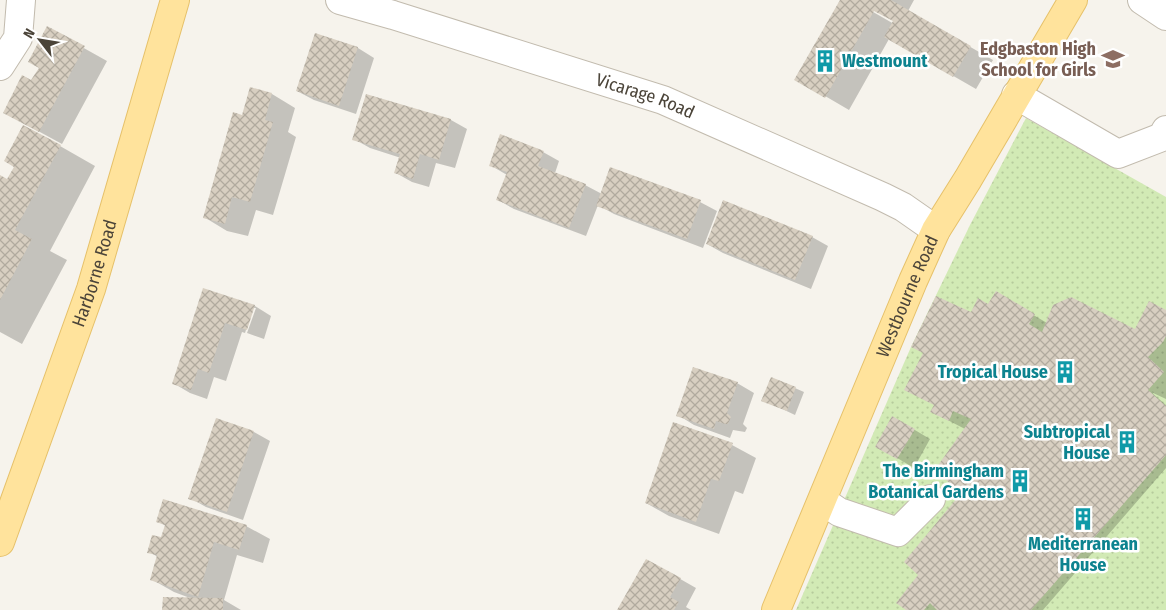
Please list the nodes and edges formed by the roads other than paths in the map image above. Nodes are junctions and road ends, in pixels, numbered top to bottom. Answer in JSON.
{"nodes":[{"id":1,"x":21,"y":0,"type":"edge"},
{"id":2,"x":175,"y":0,"type":"edge"},
{"id":3,"x":340,"y":0,"type":"edge"},
{"id":4,"x":1073,"y":0,"type":"edge"},
{"id":5,"x":1142,"y":0,"type":"edge"},
{"id":6,"x":1166,"y":16,"type":"edge"},
{"id":7,"x":0,"y":66,"type":"edge"},
{"id":8,"x":1016,"y":96,"type":"junction"},
{"id":9,"x":1166,"y":130,"type":"edge"},
{"id":10,"x":936,"y":230,"type":"junction"},
{"id":11,"x":930,"y":499,"type":"dead end"},
{"id":12,"x":823,"y":501,"type":"junction"},
{"id":13,"x":0,"y":542,"type":"edge"},
{"id":14,"x":776,"y":610,"type":"edge"}],
"edges":[{"from":1,"to":7,"type":"street"},
{"from":2,"to":13,"type":"main road","name":"Harborne Road"},
{"from":3,"to":10,"type":"street","name":"Vicarage Road"},
{"from":4,"to":8,"type":"main road","name":"Westbourne Road"},
{"from":5,"to":6,"type":"street"},
{"from":8,"to":9,"type":"street"},
{"from":8,"to":10,"type":"main road","name":"Westbourne Road"},
{"from":10,"to":12,"type":"main road","name":"Westbourne Road"},
{"from":11,"to":12,"type":"street"},
{"from":12,"to":14,"type":"main road","name":"Westbourne Road"}]}
